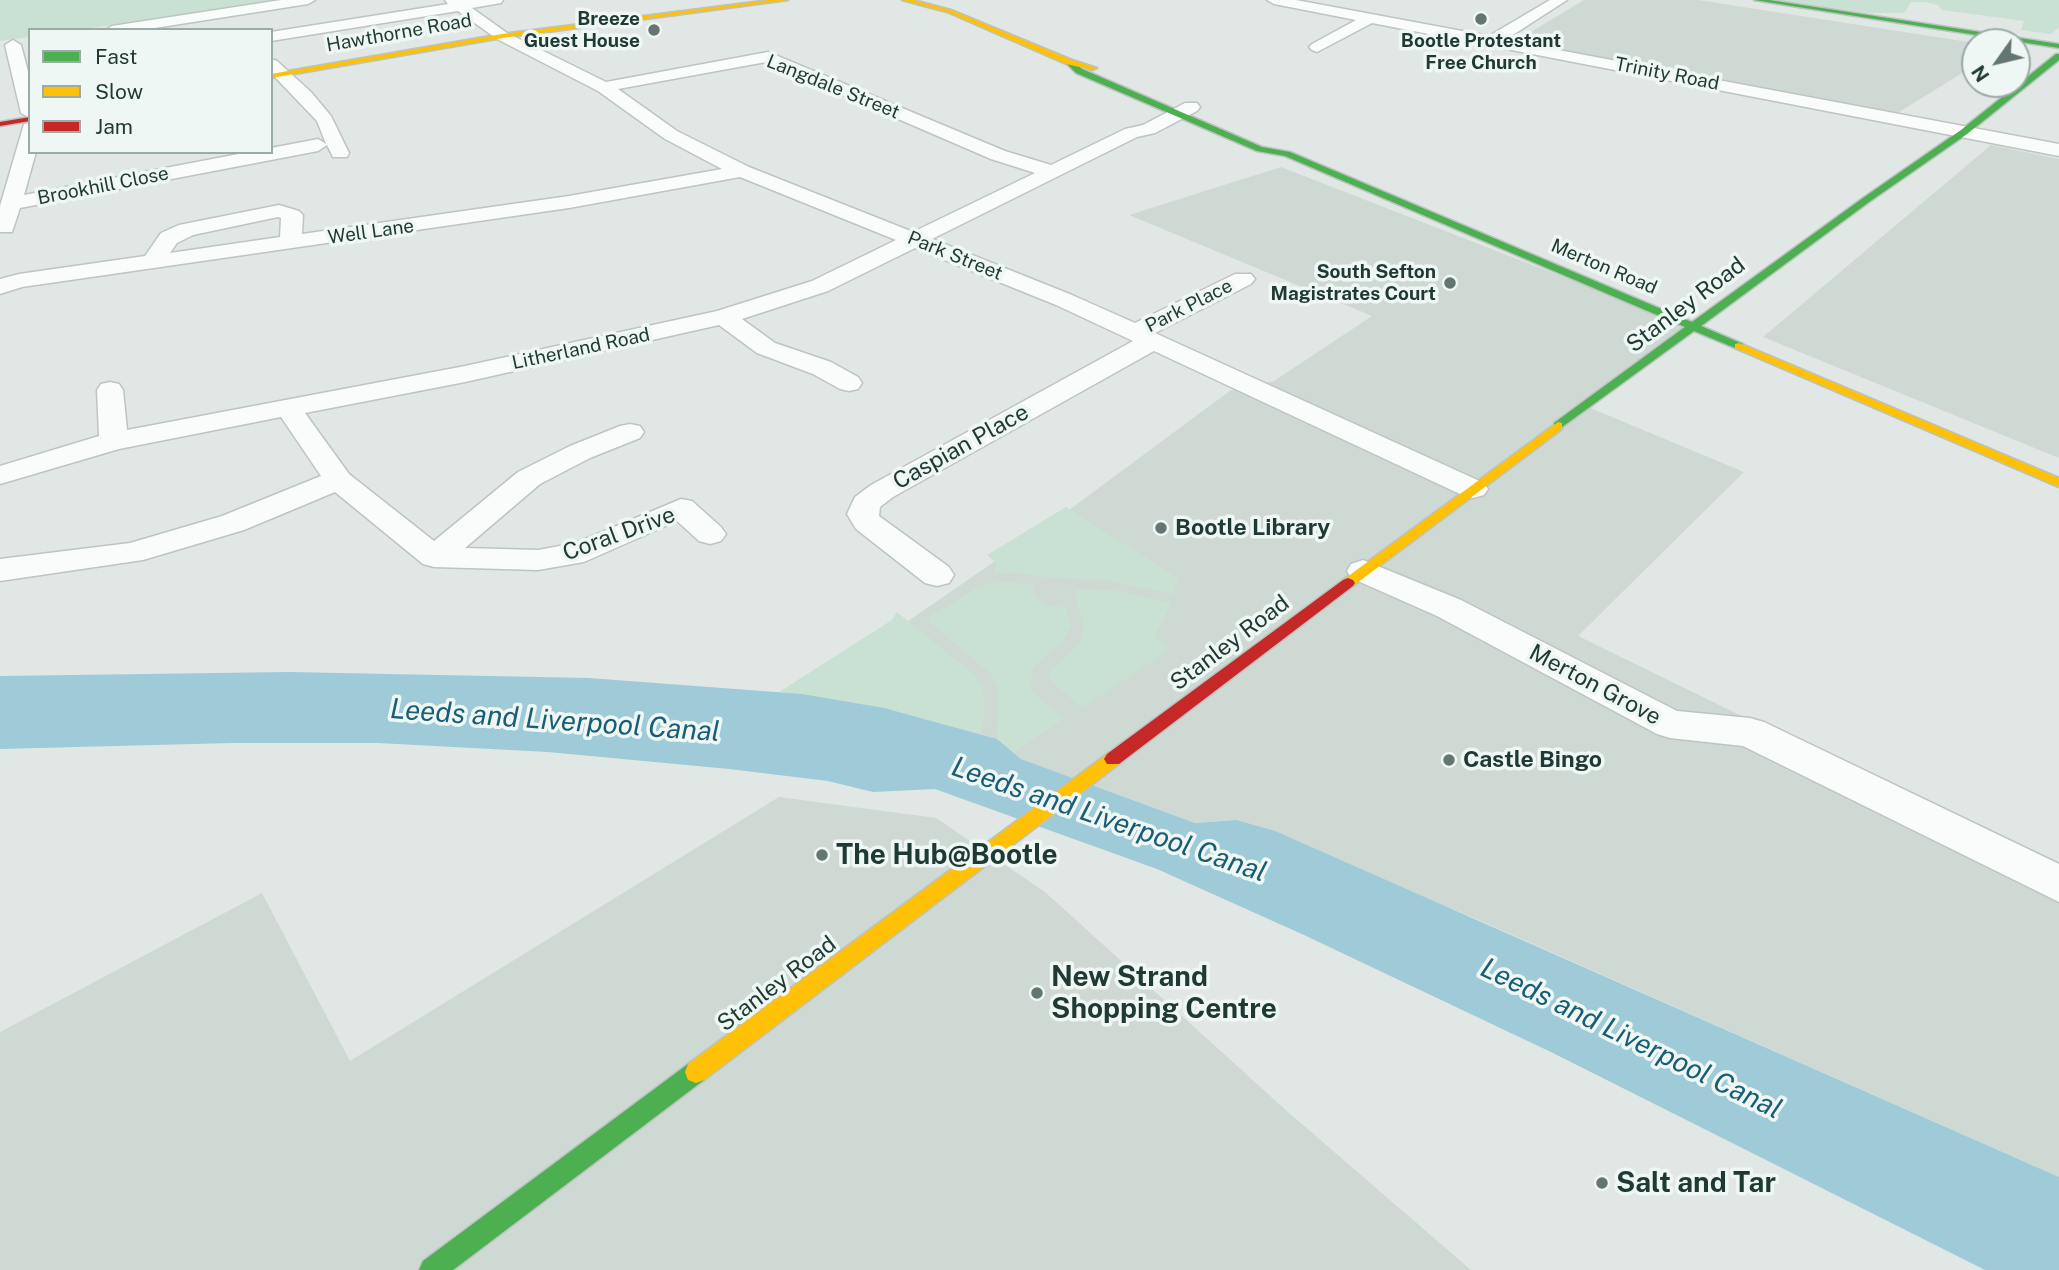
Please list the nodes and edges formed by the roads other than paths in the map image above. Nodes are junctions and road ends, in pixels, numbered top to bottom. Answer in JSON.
{"nodes":[{"id":1,"x":308,"y":0,"type":"edge"},
{"id":2,"x":496,"y":0,"type":"edge"},
{"id":3,"x":785,"y":0,"type":"edge"},
{"id":4,"x":905,"y":0,"type":"edge"},
{"id":5,"x":935,"y":0,"type":"edge"},
{"id":6,"x":1274,"y":0,"type":"edge"},
{"id":7,"x":1560,"y":0,"type":"edge"},
{"id":8,"x":1758,"y":0,"type":"edge"},
{"id":9,"x":1741,"y":2,"type":"dead end"},
{"id":10,"x":455,"y":3,"type":"edge"},
{"id":11,"x":949,"y":11,"type":"junction"},
{"id":12,"x":1371,"y":18,"type":"junction"},
{"id":13,"x":125,"y":28,"type":"edge"},
{"id":14,"x":502,"y":36,"type":"junction"},
{"id":15,"x":273,"y":37,"type":"edge"},
{"id":16,"x":1961,"y":37,"type":"edge"},
{"id":17,"x":1492,"y":41,"type":"junction"},
{"id":18,"x":14,"y":44,"type":"edge"},
{"id":19,"x":1350,"y":46,"type":"dead end"},
{"id":20,"x":2059,"y":46,"type":"edge"},
{"id":21,"x":2031,"y":48,"type":"edge"},
{"id":22,"x":2059,"y":54,"type":"edge"},
{"id":23,"x":1069,"y":62,"type":"junction"},
{"id":24,"x":274,"y":72,"type":"edge"},
{"id":25,"x":26,"y":76,"type":"edge"},
{"id":26,"x":0,"y":80,"type":"edge"},
{"id":27,"x":604,"y":87,"type":"junction"},
{"id":28,"x":28,"y":94,"type":"edge"},
{"id":29,"x":1178,"y":110,"type":"junction"},
{"id":30,"x":28,"y":119,"type":"edge"},
{"id":31,"x":0,"y":124,"type":"edge"},
{"id":32,"x":1140,"y":131,"type":"junction"},
{"id":33,"x":1217,"y":131,"type":"junction"},
{"id":34,"x":1964,"y":132,"type":"junction"},
{"id":35,"x":28,"y":144,"type":"edge"},
{"id":36,"x":318,"y":145,"type":"dead end"},
{"id":37,"x":2059,"y":149,"type":"edge"},
{"id":38,"x":340,"y":153,"type":"dead end"},
{"id":39,"x":1287,"y":154,"type":"junction"},
{"id":40,"x":742,"y":171,"type":"junction"},
{"id":41,"x":21,"y":172,"type":"junction"},
{"id":42,"x":1054,"y":172,"type":"junction"},
{"id":43,"x":0,"y":176,"type":"edge"},
{"id":44,"x":7,"y":212,"type":"edge"},
{"id":45,"x":917,"y":241,"type":"junction"},
{"id":46,"x":291,"y":244,"type":"junction"},
{"id":47,"x":153,"y":261,"type":"junction"},
{"id":48,"x":1243,"y":279,"type":"dead end"},
{"id":49,"x":0,"y":288,"type":"edge"},
{"id":50,"x":723,"y":317,"type":"junction"},
{"id":51,"x":1694,"y":328,"type":"junction"},
{"id":52,"x":1144,"y":337,"type":"junction"},
{"id":53,"x":872,"y":369,"type":"dead end"},
{"id":54,"x":849,"y":383,"type":"junction"},
{"id":55,"x":110,"y":390,"type":"dead end"},
{"id":56,"x":825,"y":397,"type":"dead end"},
{"id":57,"x":287,"y":406,"type":"junction"},
{"id":58,"x":630,"y":432,"type":"dead end"},
{"id":59,"x":114,"y":441,"type":"junction"},
{"id":60,"x":0,"y":475,"type":"edge"},
{"id":61,"x":338,"y":480,"type":"junction"},
{"id":62,"x":2059,"y":483,"type":"edge"},
{"id":63,"x":1473,"y":489,"type":"junction"},
{"id":64,"x":710,"y":534,"type":"dead end"},
{"id":65,"x":434,"y":557,"type":"junction"},
{"id":66,"x":0,"y":570,"type":"edge"},
{"id":67,"x":1363,"y":571,"type":"junction"},
{"id":68,"x":937,"y":575,"type":"dead end"},
{"id":69,"x":2059,"y":884,"type":"edge"},
{"id":70,"x":432,"y":1270,"type":"edge"}],
"edges":[{"from":1,"to":13,"type":"street"},
{"from":2,"to":10,"type":"street"},
{"from":3,"to":14,"type":"main road","name":"Hawthorne Road"},
{"from":4,"to":11,"type":"main road","name":"Merton Road"},
{"from":5,"to":11,"type":"main road","name":"Merton Road"},
{"from":6,"to":12,"type":"street","name":"Trinity Road"},
{"from":7,"to":17,"type":"street"},
{"from":8,"to":20,"type":"main road"},
{"from":9,"to":16,"type":"main road"},
{"from":10,"to":14,"type":"street","name":"Park Street"},
{"from":10,"to":15,"type":"street"},
{"from":11,"to":23,"type":"main road","name":"Merton Road"},
{"from":12,"to":17,"type":"street","name":"Trinity Road"},
{"from":12,"to":19,"type":"street"},
{"from":14,"to":24,"type":"main road","name":"Hawthorne Road"},
{"from":14,"to":27,"type":"street","name":"Park Street"},
{"from":17,"to":34,"type":"street","name":"Trinity Road"},
{"from":18,"to":25,"type":"street"},
{"from":21,"to":22,"type":"main road"},
{"from":22,"to":34,"type":"main road","name":"Stanley Road"},
{"from":23,"to":29,"type":"main road","name":"Merton Road"},
{"from":23,"to":29,"type":"main road","name":"Merton Road"},
{"from":24,"to":38,"type":"street"},
{"from":25,"to":26,"type":"street"},
{"from":25,"to":28,"type":"street"},
{"from":27,"to":40,"type":"street","name":"Park Street"},
{"from":27,"to":42,"type":"street","name":"Langdale Street"},
{"from":29,"to":32,"type":"street","name":"Litherland Road"},
{"from":29,"to":33,"type":"main road","name":"Merton Road"},
{"from":29,"to":39,"type":"main road","name":"Merton Road"},
{"from":30,"to":31,"type":"main road"},
{"from":32,"to":33,"type":"street"},
{"from":32,"to":42,"type":"street","name":"Litherland Road"},
{"from":33,"to":39,"type":"main road","name":"Merton Road"},
{"from":34,"to":37,"type":"street","name":"Trinity Road"},
{"from":34,"to":51,"type":"main road","name":"Stanley Road"},
{"from":35,"to":41,"type":"street"},
{"from":36,"to":44,"type":"street","name":"Brookhill Close"},
{"from":39,"to":51,"type":"main road","name":"Merton Road"},
{"from":40,"to":45,"type":"street","name":"Park Street"},
{"from":40,"to":46,"type":"street","name":"Well Lane"},
{"from":41,"to":43,"type":"street"},
{"from":41,"to":44,"type":"street"},
{"from":42,"to":45,"type":"street","name":"Litherland Road"},
{"from":45,"to":50,"type":"street","name":"Litherland Road"},
{"from":45,"to":52,"type":"street","name":"Park Street"},
{"from":46,"to":47,"type":"street","name":"Well Lane"},
{"from":46,"to":47,"type":"street"},
{"from":47,"to":49,"type":"street","name":"Well Lane"},
{"from":48,"to":52,"type":"street","name":"Park Place"},
{"from":50,"to":54,"type":"street"},
{"from":50,"to":57,"type":"street","name":"Litherland Road"},
{"from":51,"to":62,"type":"main road","name":"Merton Road"},
{"from":51,"to":63,"type":"main road","name":"Stanley Road"},
{"from":52,"to":63,"type":"street","name":"Park Street"},
{"from":52,"to":68,"type":"street","name":"Caspian Place"},
{"from":53,"to":54,"type":"street"},
{"from":54,"to":56,"type":"street"},
{"from":55,"to":59,"type":"street"},
{"from":57,"to":59,"type":"street","name":"Litherland Road"},
{"from":57,"to":61,"type":"street"},
{"from":58,"to":65,"type":"street"},
{"from":59,"to":60,"type":"street","name":"Litherland Road"},
{"from":61,"to":65,"type":"street"},
{"from":61,"to":66,"type":"street"},
{"from":63,"to":67,"type":"main road","name":"Stanley Road"},
{"from":64,"to":65,"type":"street","name":"Coral Drive"},
{"from":67,"to":69,"type":"street","name":"Merton Grove"},
{"from":67,"to":70,"type":"main road","name":"Stanley Road"}]}
